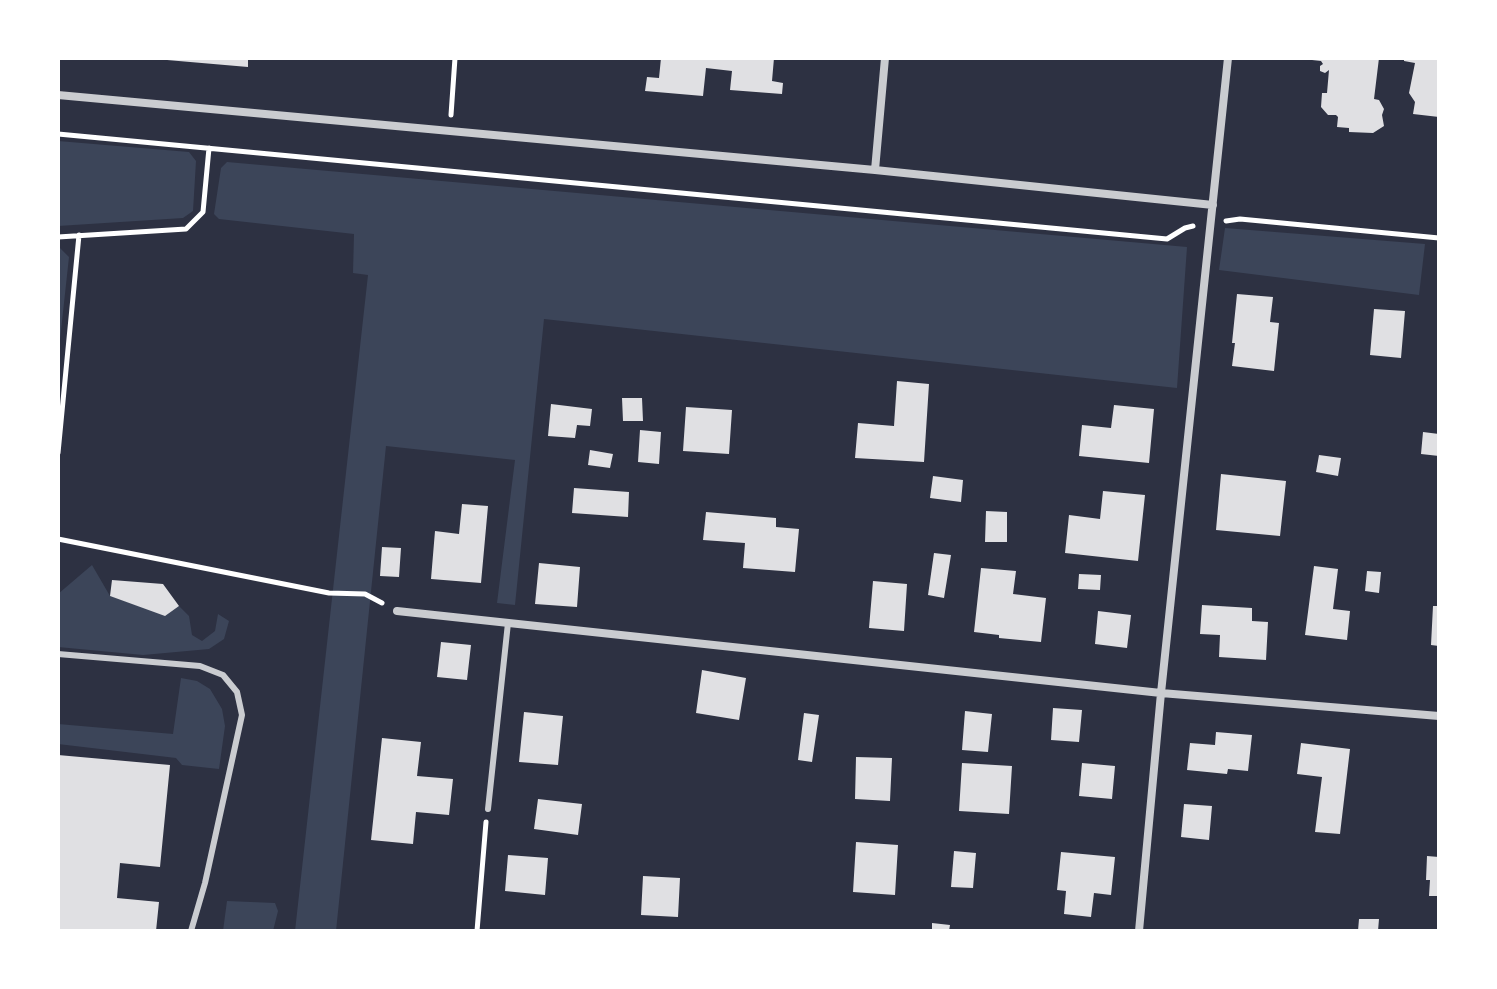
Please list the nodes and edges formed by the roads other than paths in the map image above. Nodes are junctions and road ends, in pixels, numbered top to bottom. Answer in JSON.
{"nodes":[{"id":1,"x":885,"y":58,"type":"edge"},
{"id":2,"x":1228,"y":58,"type":"edge"},
{"id":3,"x":58,"y":95,"type":"edge"},
{"id":4,"x":875,"y":170,"type":"junction"},
{"id":5,"x":1213,"y":205,"type":"junction"},
{"id":6,"x":397,"y":611,"type":"road end"},
{"id":7,"x":508,"y":623,"type":"junction"},
{"id":8,"x":58,"y":654,"type":"edge"},
{"id":9,"x":1161,"y":693,"type":"junction"},
{"id":10,"x":1439,"y":716,"type":"edge"},
{"id":11,"x":488,"y":809,"type":"road end"},
{"id":12,"x":191,"y":931,"type":"edge"},
{"id":13,"x":1139,"y":931,"type":"edge"}],
"edges":[{"from":1,"to":4,"type":"street"},
{"from":2,"to":5,"type":"street"},
{"from":3,"to":4,"type":"street"},
{"from":4,"to":5,"type":"street"},
{"from":5,"to":9,"type":"street"},
{"from":6,"to":7,"type":"street"},
{"from":7,"to":9,"type":"street"},
{"from":7,"to":11,"type":"lane"},
{"from":8,"to":12,"type":"lane"},
{"from":9,"to":10,"type":"street"},
{"from":9,"to":13,"type":"street"}]}
